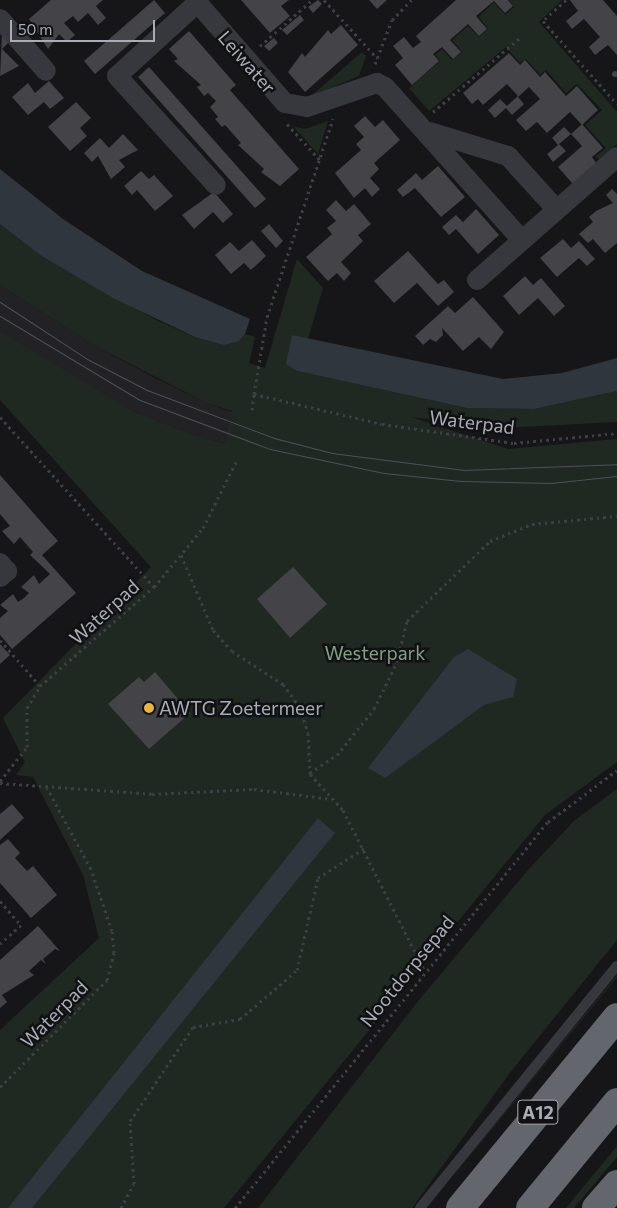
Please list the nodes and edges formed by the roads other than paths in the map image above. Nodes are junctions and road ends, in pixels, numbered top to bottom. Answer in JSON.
{"nodes":[{"id":1,"x":196,"y":2,"type":"edge"},
{"id":2,"x":0,"y":19,"type":"edge"},
{"id":3,"x":46,"y":71,"type":"dead end"},
{"id":4,"x":426,"y":127,"type":"junction"},
{"id":5,"x":617,"y":157,"type":"edge"},
{"id":6,"x":216,"y":185,"type":"dead end"},
{"id":7,"x":556,"y":208,"type":"junction"},
{"id":8,"x":522,"y":240,"type":"junction"},
{"id":9,"x":477,"y":280,"type":"dead end"},
{"id":10,"x":0,"y":563,"type":"edge"},
{"id":11,"x":0,"y":578,"type":"edge"},
{"id":12,"x":617,"y":966,"type":"edge"},
{"id":13,"x":617,"y":1017,"type":"edge"},
{"id":14,"x":617,"y":1102,"type":"edge"},
{"id":15,"x":617,"y":1184,"type":"edge"},
{"id":16,"x":420,"y":1208,"type":"edge"},
{"id":17,"x":460,"y":1208,"type":"edge"},
{"id":18,"x":530,"y":1208,"type":"edge"},
{"id":19,"x":596,"y":1208,"type":"edge"}],
"edges":[{"from":1,"to":4,"type":"street","name":"Leiwater"},
{"from":1,"to":6,"type":"street","name":"Leiwater"},
{"from":2,"to":3,"type":"street"},
{"from":4,"to":7,"type":"street"},
{"from":4,"to":8,"type":"street"},
{"from":5,"to":7,"type":"street"},
{"from":7,"to":8,"type":"street"},
{"from":8,"to":9,"type":"street"},
{"from":10,"to":11,"type":"street"},
{"from":12,"to":16,"type":"lane","number":"A12"},
{"from":13,"to":17,"type":"highway","number":"A12"},
{"from":14,"to":18,"type":"highway"},
{"from":15,"to":19,"type":"highway"}]}
